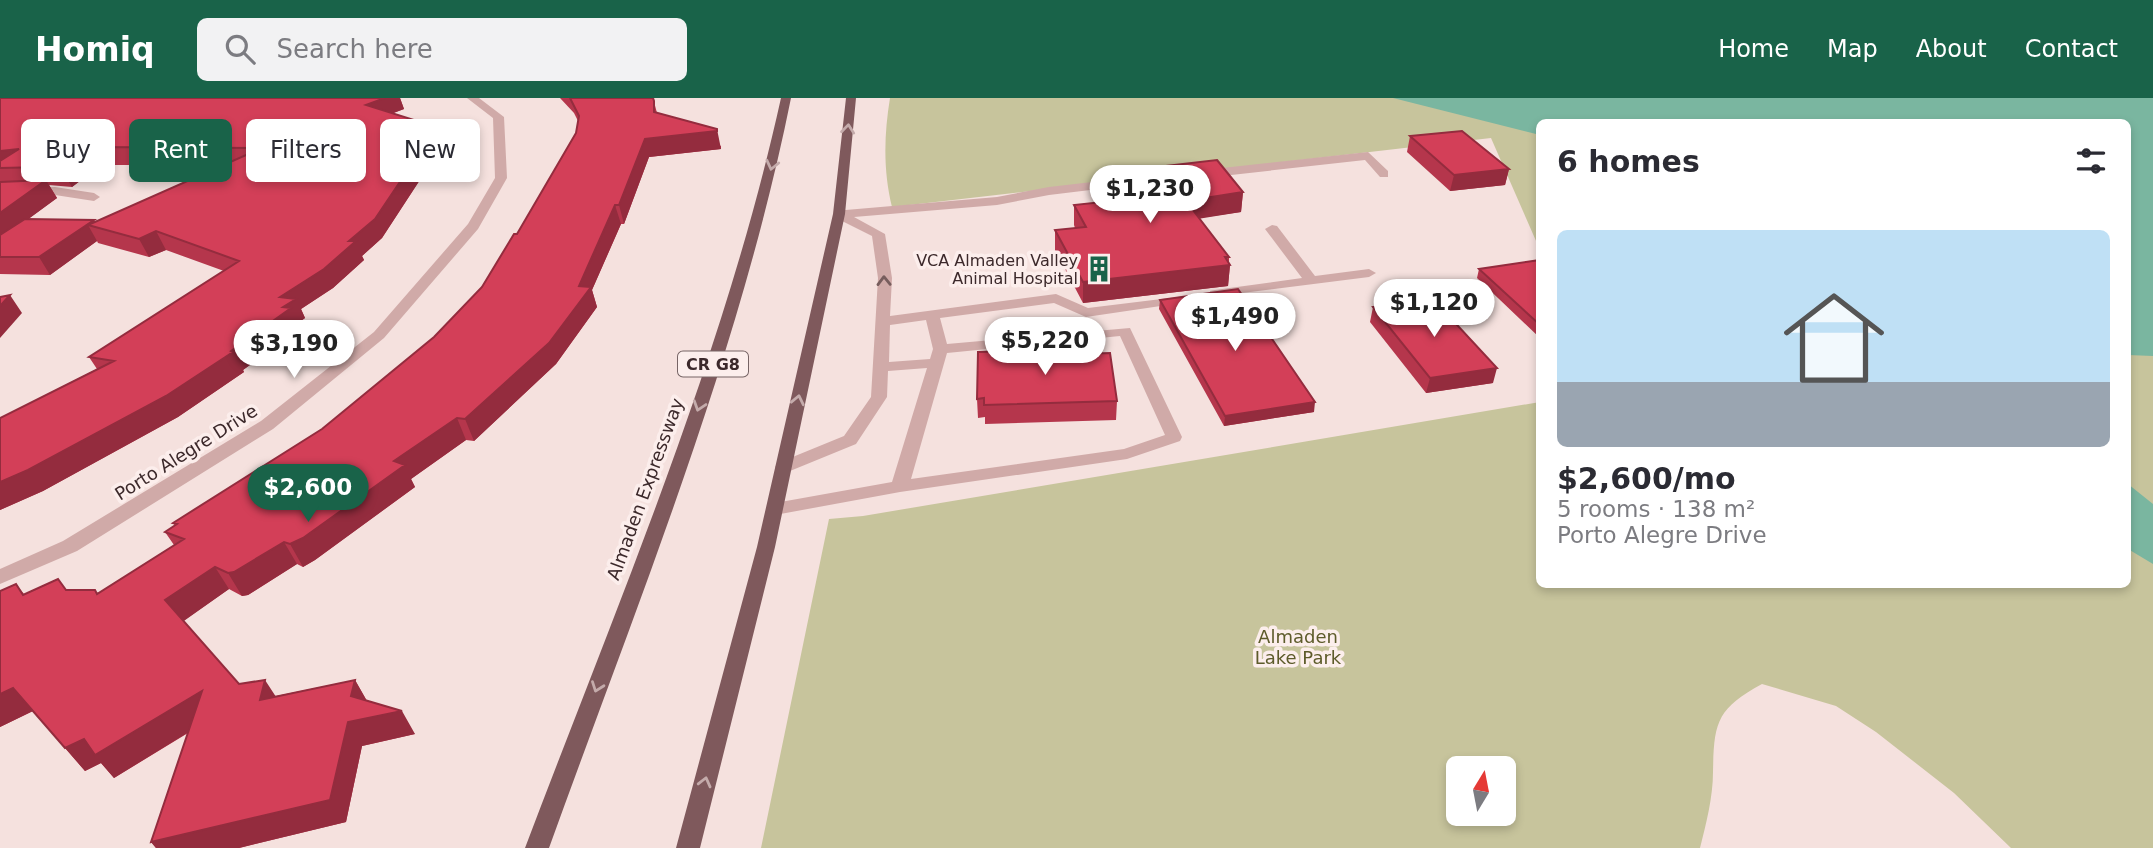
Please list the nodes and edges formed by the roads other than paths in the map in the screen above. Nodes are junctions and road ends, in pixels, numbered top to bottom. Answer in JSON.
{"nodes":[{"id":1,"x":472,"y":98,"type":"edge"},
{"id":2,"x":786,"y":98,"type":"edge"},
{"id":3,"x":851,"y":98,"type":"edge"},
{"id":4,"x":1384,"y":174,"type":"dead end"},
{"id":5,"x":1188,"y":176,"type":"edge"},
{"id":6,"x":1160,"y":179,"type":"edge"},
{"id":7,"x":0,"y":193,"type":"edge"},
{"id":8,"x":94,"y":197,"type":"dead end"},
{"id":9,"x":839,"y":214,"type":"junction"},
{"id":10,"x":1272,"y":229,"type":"dead end"},
{"id":11,"x":1369,"y":273,"type":"dead end"},
{"id":12,"x":1312,"y":281,"type":"junction"},
{"id":13,"x":932,"y":315,"type":"junction"},
{"id":14,"x":882,"y":321,"type":"junction"},
{"id":15,"x":939,"y":356,"type":"junction"},
{"id":16,"x":880,"y":367,"type":"junction"},
{"id":17,"x":784,"y":467,"type":"junction"},
{"id":18,"x":900,"y":486,"type":"junction"},
{"id":19,"x":775,"y":509,"type":"junction"},
{"id":20,"x":0,"y":577,"type":"edge"},
{"id":21,"x":537,"y":848,"type":"edge"},
{"id":22,"x":688,"y":848,"type":"edge"}],
"edges":[{"from":1,"to":20,"type":"street","name":"Porto Alegre Drive"},
{"from":2,"to":21,"type":"main road","name":"Almaden Expressway","number":"CR G8","one_way":true},
{"from":9,"to":3,"type":"main road","one_way":true},
{"from":4,"to":5,"type":"street"},
{"from":6,"to":9,"type":"street"},
{"from":7,"to":8,"type":"street"},
{"from":14,"to":9,"type":"street","one_way":true},
{"from":17,"to":9,"type":"main road","one_way":true},
{"from":10,"to":12,"type":"street"},
{"from":11,"to":12,"type":"street"},
{"from":12,"to":13,"type":"street"},
{"from":13,"to":14,"type":"street"},
{"from":13,"to":15,"type":"street"},
{"from":14,"to":16,"type":"street"},
{"from":15,"to":16,"type":"street"},
{"from":15,"to":18,"type":"street"},
{"from":15,"to":18,"type":"street"},
{"from":16,"to":17,"type":"street"},
{"from":17,"to":19,"type":"main road"},
{"from":18,"to":19,"type":"street"},
{"from":22,"to":19,"type":"main road","one_way":true}]}
